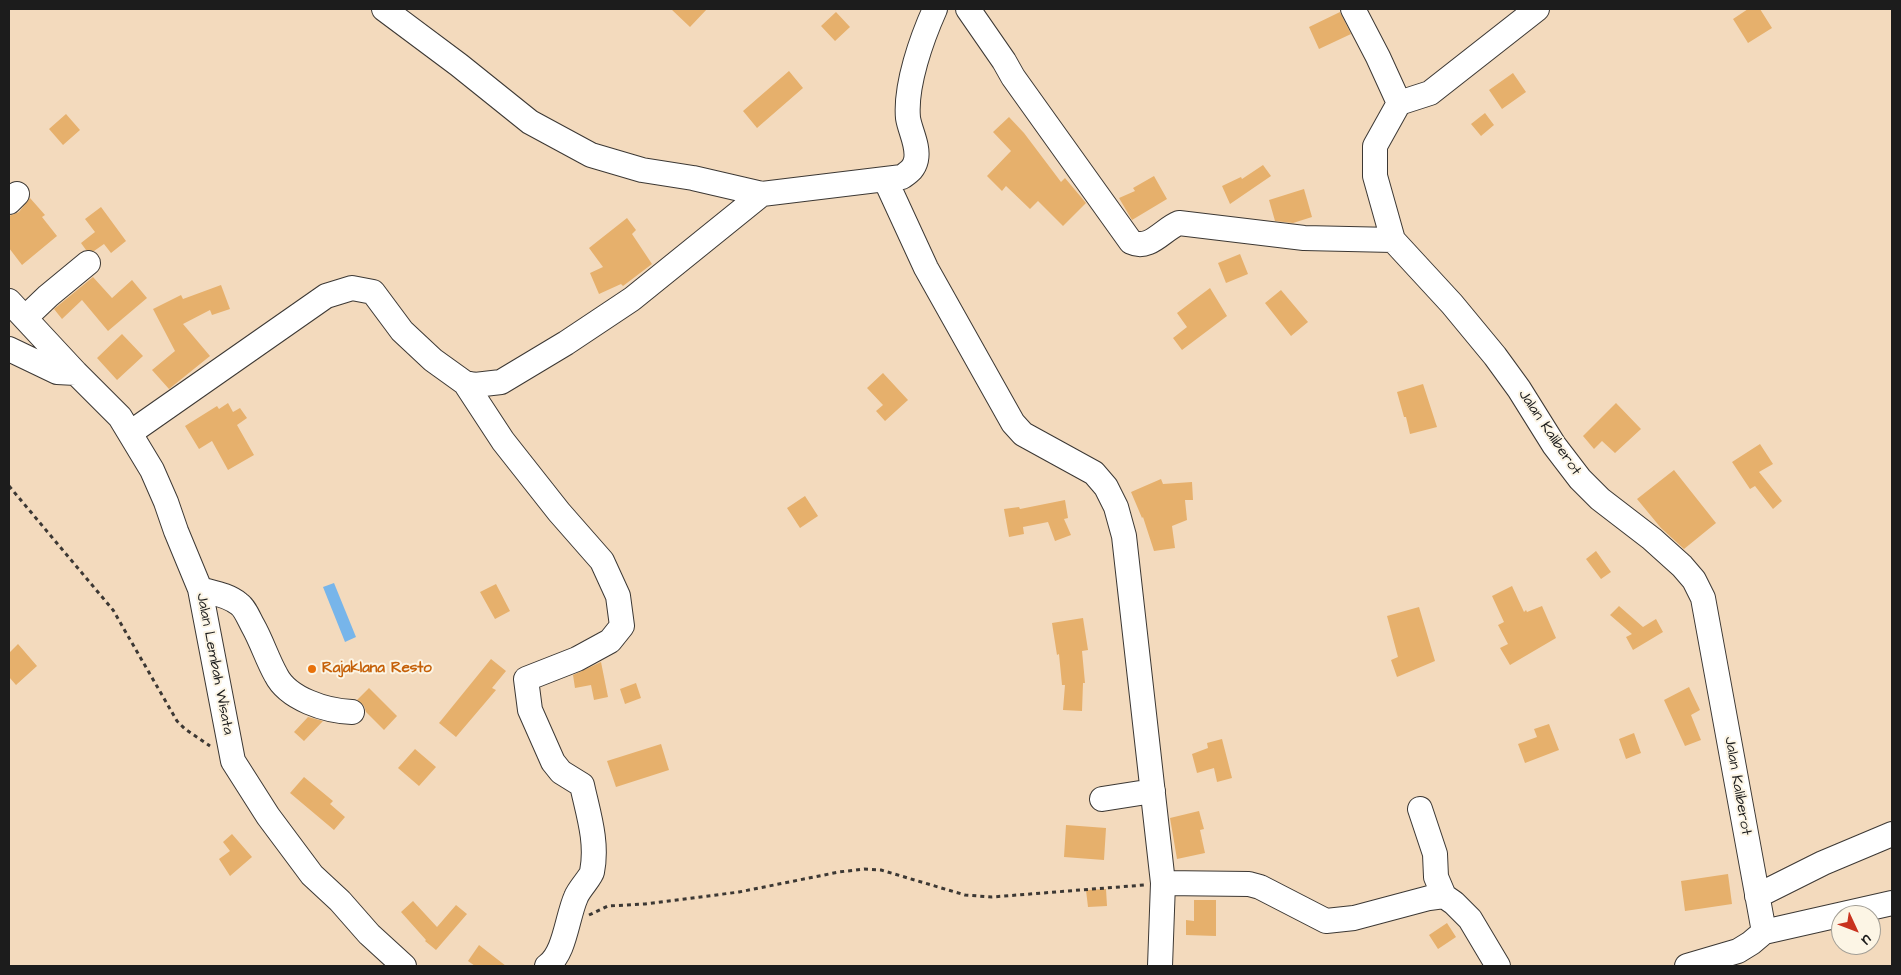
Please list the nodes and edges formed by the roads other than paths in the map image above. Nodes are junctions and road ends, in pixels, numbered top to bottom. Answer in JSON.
{"nodes":[{"id":1,"x":384,"y":9,"type":"edge"},
{"id":2,"x":935,"y":9,"type":"edge"},
{"id":3,"x":968,"y":9,"type":"edge"},
{"id":4,"x":1353,"y":9,"type":"edge"},
{"id":5,"x":1537,"y":9,"type":"edge"},
{"id":6,"x":1399,"y":103,"type":"junction"},
{"id":7,"x":885,"y":179,"type":"junction"},
{"id":8,"x":762,"y":194,"type":"junction"},
{"id":9,"x":1392,"y":240,"type":"junction"},
{"id":10,"x":88,"y":263,"type":"dead end"},
{"id":11,"x":9,"y":301,"type":"edge"},
{"id":12,"x":25,"y":318,"type":"junction"},
{"id":13,"x":9,"y":349,"type":"edge"},
{"id":14,"x":76,"y":373,"type":"junction"},
{"id":15,"x":465,"y":383,"type":"junction"},
{"id":16,"x":130,"y":433,"type":"junction"},
{"id":17,"x":200,"y":589,"type":"junction"},
{"id":18,"x":352,"y":712,"type":"dead end"},
{"id":19,"x":1153,"y":791,"type":"junction"},
{"id":20,"x":1102,"y":798,"type":"dead end"},
{"id":21,"x":1420,"y":809,"type":"dead end"},
{"id":22,"x":1892,"y":834,"type":"edge"},
{"id":23,"x":1163,"y":883,"type":"junction"},
{"id":24,"x":1444,"y":896,"type":"junction"},
{"id":25,"x":1756,"y":896,"type":"junction"},
{"id":26,"x":1892,"y":903,"type":"edge"},
{"id":27,"x":1764,"y":932,"type":"junction"},
{"id":28,"x":404,"y":966,"type":"edge"},
{"id":29,"x":547,"y":966,"type":"edge"},
{"id":30,"x":1160,"y":966,"type":"edge"},
{"id":31,"x":1498,"y":966,"type":"edge"},
{"id":32,"x":1687,"y":966,"type":"edge"}],
"edges":[{"from":1,"to":8,"type":"street"},
{"from":2,"to":7,"type":"street"},
{"from":3,"to":9,"type":"street"},
{"from":4,"to":6,"type":"street"},
{"from":5,"to":6,"type":"street"},
{"from":6,"to":9,"type":"street","name":"Jalan Kaliberot"},
{"from":7,"to":8,"type":"street"},
{"from":7,"to":19,"type":"street"},
{"from":8,"to":15,"type":"street"},
{"from":9,"to":25,"type":"street","name":"Jalan Kaliberot"},
{"from":10,"to":12,"type":"street"},
{"from":11,"to":12,"type":"street","name":"Jalan Lembah Wisata"},
{"from":12,"to":14,"type":"street","name":"Jalan Lembah Wisata"},
{"from":13,"to":14,"type":"street"},
{"from":14,"to":16,"type":"street","name":"Jalan Lembah Wisata"},
{"from":15,"to":16,"type":"street"},
{"from":15,"to":29,"type":"street"},
{"from":16,"to":17,"type":"street","name":"Jalan Lembah Wisata"},
{"from":17,"to":18,"type":"street"},
{"from":17,"to":28,"type":"street","name":"Jalan Lembah Wisata"},
{"from":19,"to":20,"type":"street"},
{"from":19,"to":23,"type":"street"},
{"from":21,"to":24,"type":"street"},
{"from":22,"to":25,"type":"street"},
{"from":23,"to":24,"type":"street"},
{"from":23,"to":30,"type":"street"},
{"from":24,"to":31,"type":"street"},
{"from":25,"to":27,"type":"street","name":"Jalan Kaliberot"},
{"from":26,"to":27,"type":"street"},
{"from":27,"to":32,"type":"street"}]}
